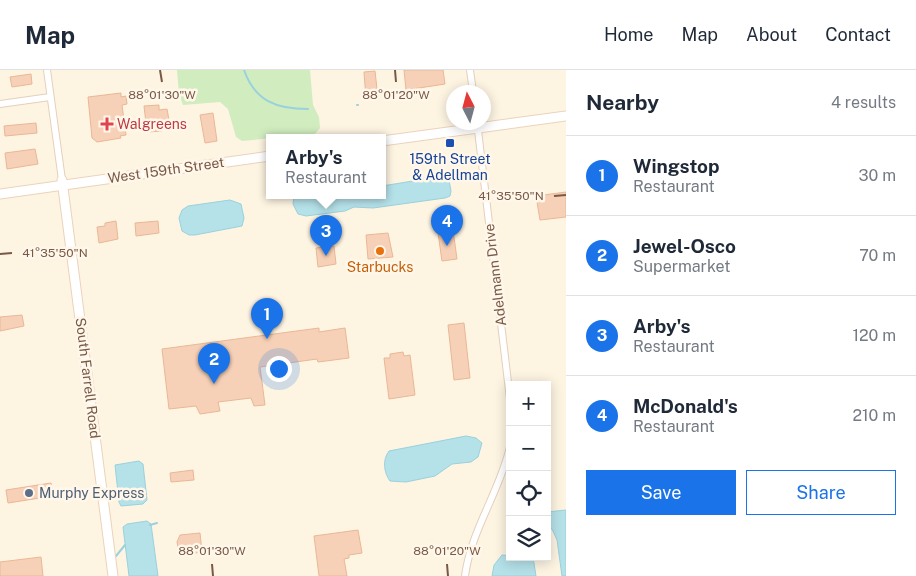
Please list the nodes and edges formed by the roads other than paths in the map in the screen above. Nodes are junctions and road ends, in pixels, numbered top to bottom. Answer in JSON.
{"nodes":[{"id":1,"x":46,"y":70,"type":"edge"},
{"id":2,"x":470,"y":70,"type":"edge"},
{"id":3,"x":472,"y":85,"type":"edge"},
{"id":4,"x":50,"y":98,"type":"junction"},
{"id":5,"x":0,"y":104,"type":"edge"},
{"id":6,"x":566,"y":116,"type":"edge"},
{"id":7,"x":491,"y":124,"type":"edge"},
{"id":8,"x":447,"y":130,"type":"edge"},
{"id":9,"x":478,"y":130,"type":"edge"},
{"id":10,"x":386,"y":140,"type":"edge"},
{"id":11,"x":266,"y":157,"type":"edge"},
{"id":12,"x":63,"y":182,"type":"junction"},
{"id":13,"x":0,"y":194,"type":"edge"},
{"id":14,"x":508,"y":381,"type":"edge"},
{"id":15,"x":506,"y":459,"type":"edge"},
{"id":16,"x":113,"y":576,"type":"edge"},
{"id":17,"x":465,"y":576,"type":"edge"}],
"edges":[{"from":1,"to":4,"type":"street"},
{"from":2,"to":3,"type":"street"},
{"from":4,"to":5,"type":"street"},
{"from":4,"to":12,"type":"street"},
{"from":6,"to":7,"type":"main road"},
{"from":8,"to":10,"type":"main road"},
{"from":9,"to":14,"type":"street","name":"Adelmann Drive"},
{"from":11,"to":12,"type":"main road","name":"West 159th Street"},
{"from":12,"to":13,"type":"main road","name":"West 159th Street"},
{"from":12,"to":16,"type":"main road","name":"South Farrell Road"},
{"from":15,"to":17,"type":"street"}]}
